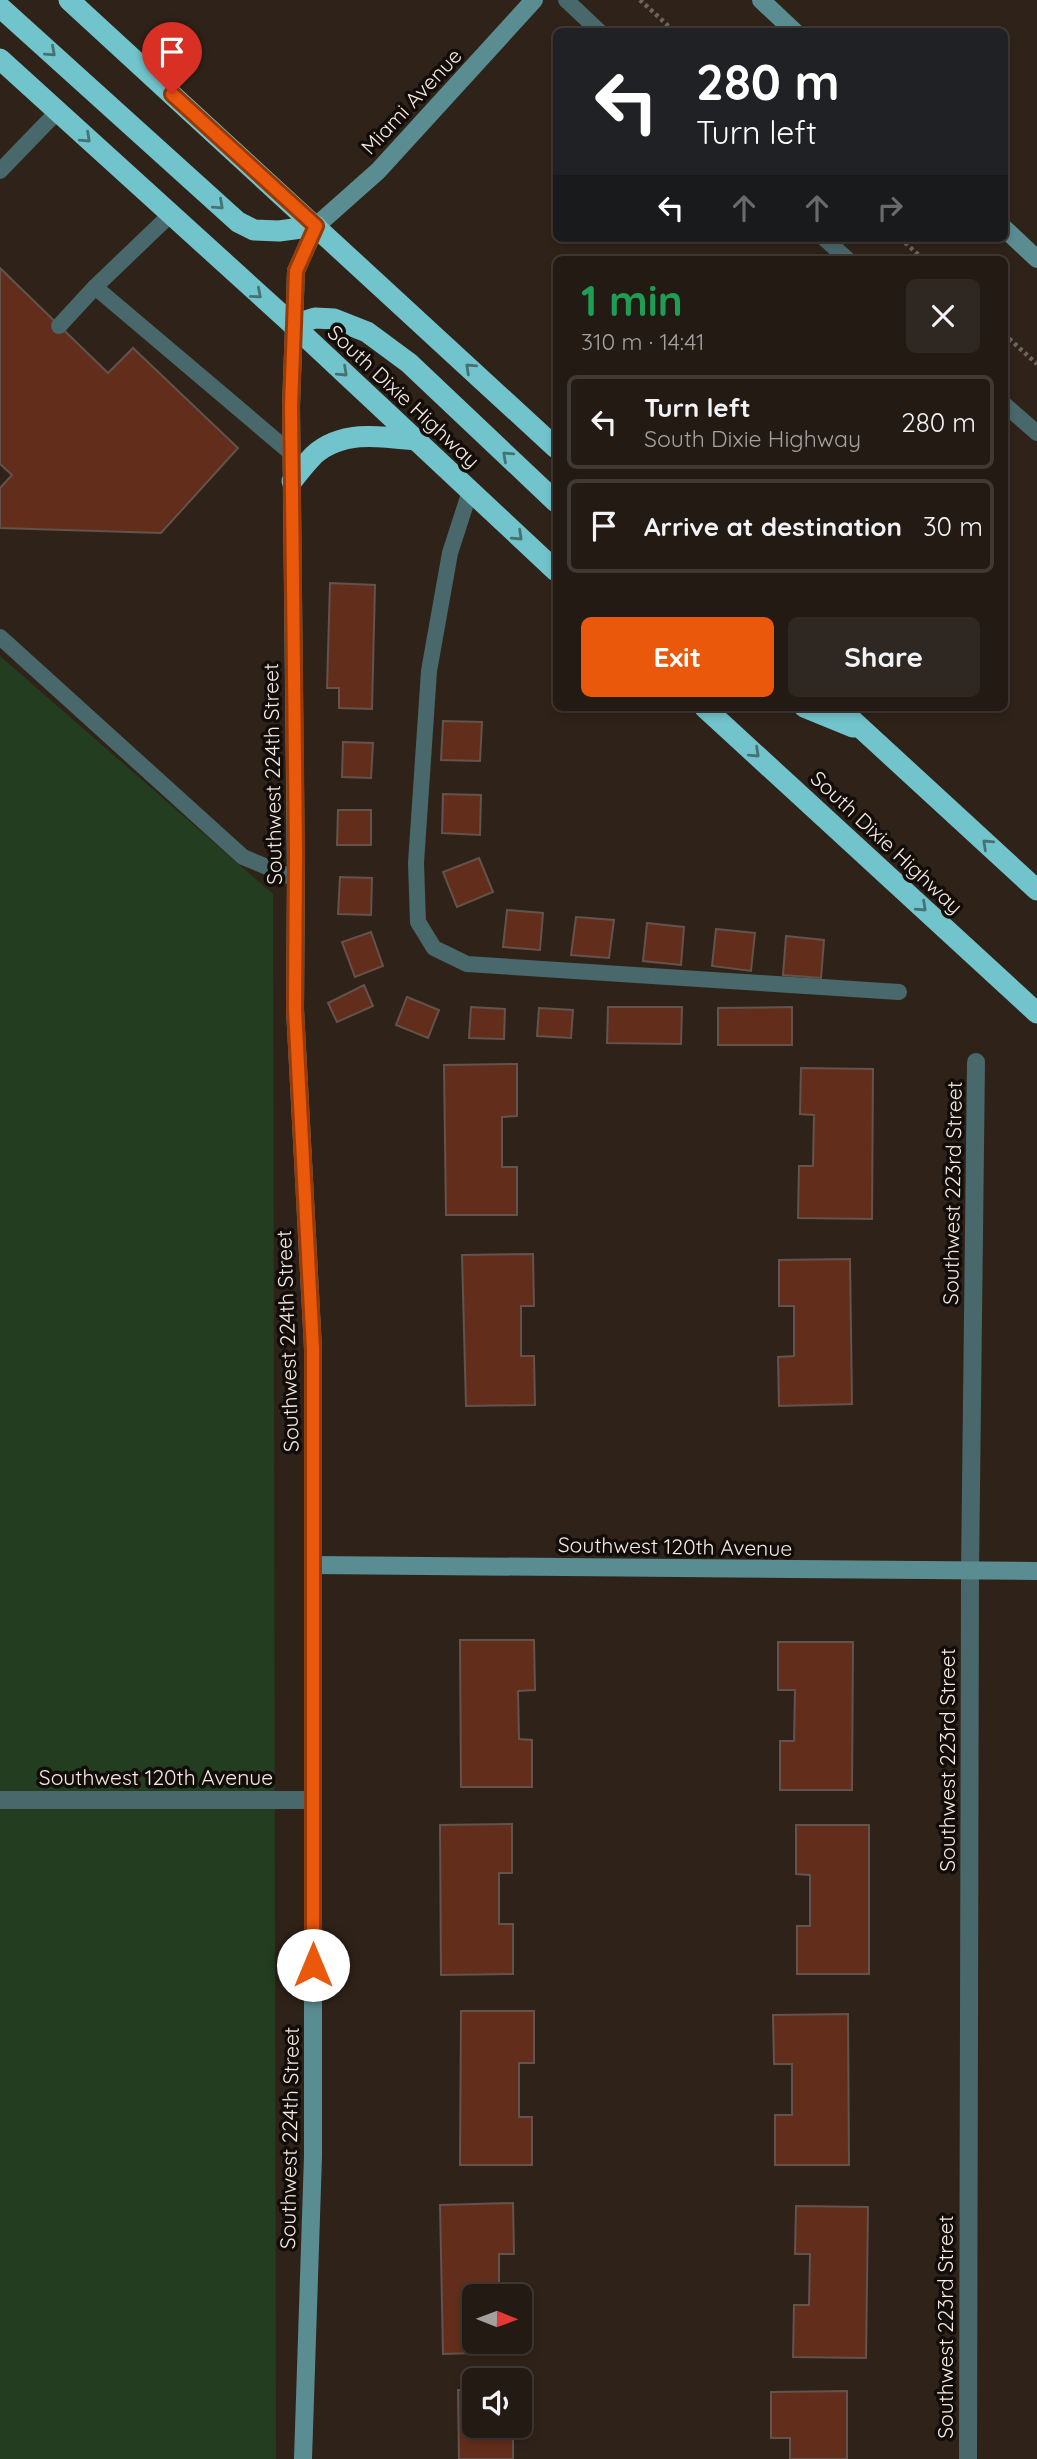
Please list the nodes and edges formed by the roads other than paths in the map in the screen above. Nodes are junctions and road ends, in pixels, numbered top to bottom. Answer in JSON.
{"nodes":[{"id":1,"x":69,"y":0,"type":"edge"},
{"id":2,"x":534,"y":0,"type":"edge"},
{"id":3,"x":566,"y":0,"type":"edge"},
{"id":4,"x":761,"y":0,"type":"edge"},
{"id":5,"x":0,"y":7,"type":"edge"},
{"id":6,"x":596,"y":28,"type":"edge"},
{"id":7,"x":791,"y":28,"type":"edge"},
{"id":8,"x":0,"y":59,"type":"edge"},
{"id":9,"x":57,"y":112,"type":"junction"},
{"id":10,"x":0,"y":171,"type":"edge"},
{"id":11,"x":170,"y":215,"type":"junction"},
{"id":12,"x":316,"y":226,"type":"junction"},
{"id":13,"x":1008,"y":232,"type":"edge"},
{"id":14,"x":828,"y":242,"type":"edge"},
{"id":15,"x":844,"y":256,"type":"edge"},
{"id":16,"x":1037,"y":259,"type":"edge"},
{"id":17,"x":95,"y":287,"type":"junction"},
{"id":18,"x":293,"y":325,"type":"junction"},
{"id":19,"x":59,"y":326,"type":"dead end"},
{"id":20,"x":1008,"y":408,"type":"edge"},
{"id":21,"x":1037,"y":433,"type":"edge"},
{"id":22,"x":414,"y":439,"type":"junction"},
{"id":23,"x":553,"y":445,"type":"edge"},
{"id":24,"x":291,"y":453,"type":"junction"},
{"id":25,"x":292,"y":481,"type":"junction"},
{"id":26,"x":470,"y":491,"type":"junction"},
{"id":27,"x":553,"y":499,"type":"edge"},
{"id":28,"x":553,"y":568,"type":"edge"},
{"id":29,"x":0,"y":636,"type":"edge"},
{"id":30,"x":708,"y":711,"type":"edge"},
{"id":31,"x":814,"y":711,"type":"edge"},
{"id":32,"x":842,"y":711,"type":"edge"},
{"id":33,"x":865,"y":732,"type":"junction"},
{"id":34,"x":296,"y":878,"type":"junction"},
{"id":35,"x":1037,"y":890,"type":"edge"},
{"id":36,"x":898,"y":992,"type":"dead end"},
{"id":37,"x":1037,"y":1013,"type":"edge"},
{"id":38,"x":976,"y":1062,"type":"dead end"},
{"id":39,"x":313,"y":1565,"type":"junction"},
{"id":40,"x":1037,"y":1571,"type":"edge"},
{"id":41,"x":971,"y":1572,"type":"junction"},
{"id":42,"x":0,"y":1800,"type":"edge"},
{"id":43,"x":313,"y":1800,"type":"junction"},
{"id":44,"x":303,"y":2459,"type":"edge"},
{"id":45,"x":968,"y":2459,"type":"edge"}],
"edges":[{"from":1,"to":12,"type":"highway"},
{"from":2,"to":12,"type":"street","name":"Miami Avenue"},
{"from":3,"to":6,"type":"lane"},
{"from":4,"to":7,"type":"street"},
{"from":5,"to":12,"type":"highway","one_way":true},
{"from":8,"to":9,"type":"highway","name":"South Dixie Highway"},
{"from":9,"to":10,"type":"lane"},
{"from":9,"to":11,"type":"highway","name":"South Dixie Highway","one_way":true},
{"from":11,"to":17,"type":"lane"},
{"from":11,"to":18,"type":"highway","name":"South Dixie Highway","one_way":true},
{"from":12,"to":18,"type":"street","name":"Southwest 224th Street"},
{"from":23,"to":12,"type":"highway","one_way":true},
{"from":13,"to":16,"type":"street"},
{"from":14,"to":15,"type":"lane"},
{"from":17,"to":19,"type":"lane"},
{"from":17,"to":24,"type":"lane"},
{"from":18,"to":22,"type":"highway","name":"South Dixie Highway","one_way":true},
{"from":18,"to":24,"type":"street","name":"Southwest 224th Street"},
{"from":27,"to":18,"type":"highway","one_way":true},
{"from":20,"to":21,"type":"lane"},
{"from":22,"to":25,"type":"highway"},
{"from":22,"to":26,"type":"highway","name":"South Dixie Highway"},
{"from":24,"to":25,"type":"street","name":"Southwest 224th Street"},
{"from":25,"to":34,"type":"street","name":"Southwest 224th Street"},
{"from":26,"to":28,"type":"highway","name":"South Dixie Highway","one_way":true},
{"from":26,"to":36,"type":"lane"},
{"from":29,"to":34,"type":"lane"},
{"from":30,"to":37,"type":"highway","name":"South Dixie Highway","one_way":true},
{"from":31,"to":33,"type":"highway"},
{"from":32,"to":33,"type":"highway"},
{"from":35,"to":33,"type":"highway","one_way":true},
{"from":34,"to":39,"type":"street","name":"Southwest 224th Street"},
{"from":38,"to":41,"type":"street","name":"Southwest 223rd Street"},
{"from":39,"to":41,"type":"street","name":"Southwest 120th Avenue"},
{"from":39,"to":43,"type":"street","name":"Southwest 224th Street"},
{"from":40,"to":41,"type":"street","name":"Southwest 120th Avenue"},
{"from":41,"to":45,"type":"street","name":"Southwest 223rd Street"},
{"from":42,"to":43,"type":"street","name":"Southwest 120th Avenue"},
{"from":43,"to":44,"type":"street","name":"Southwest 224th Street"}]}
